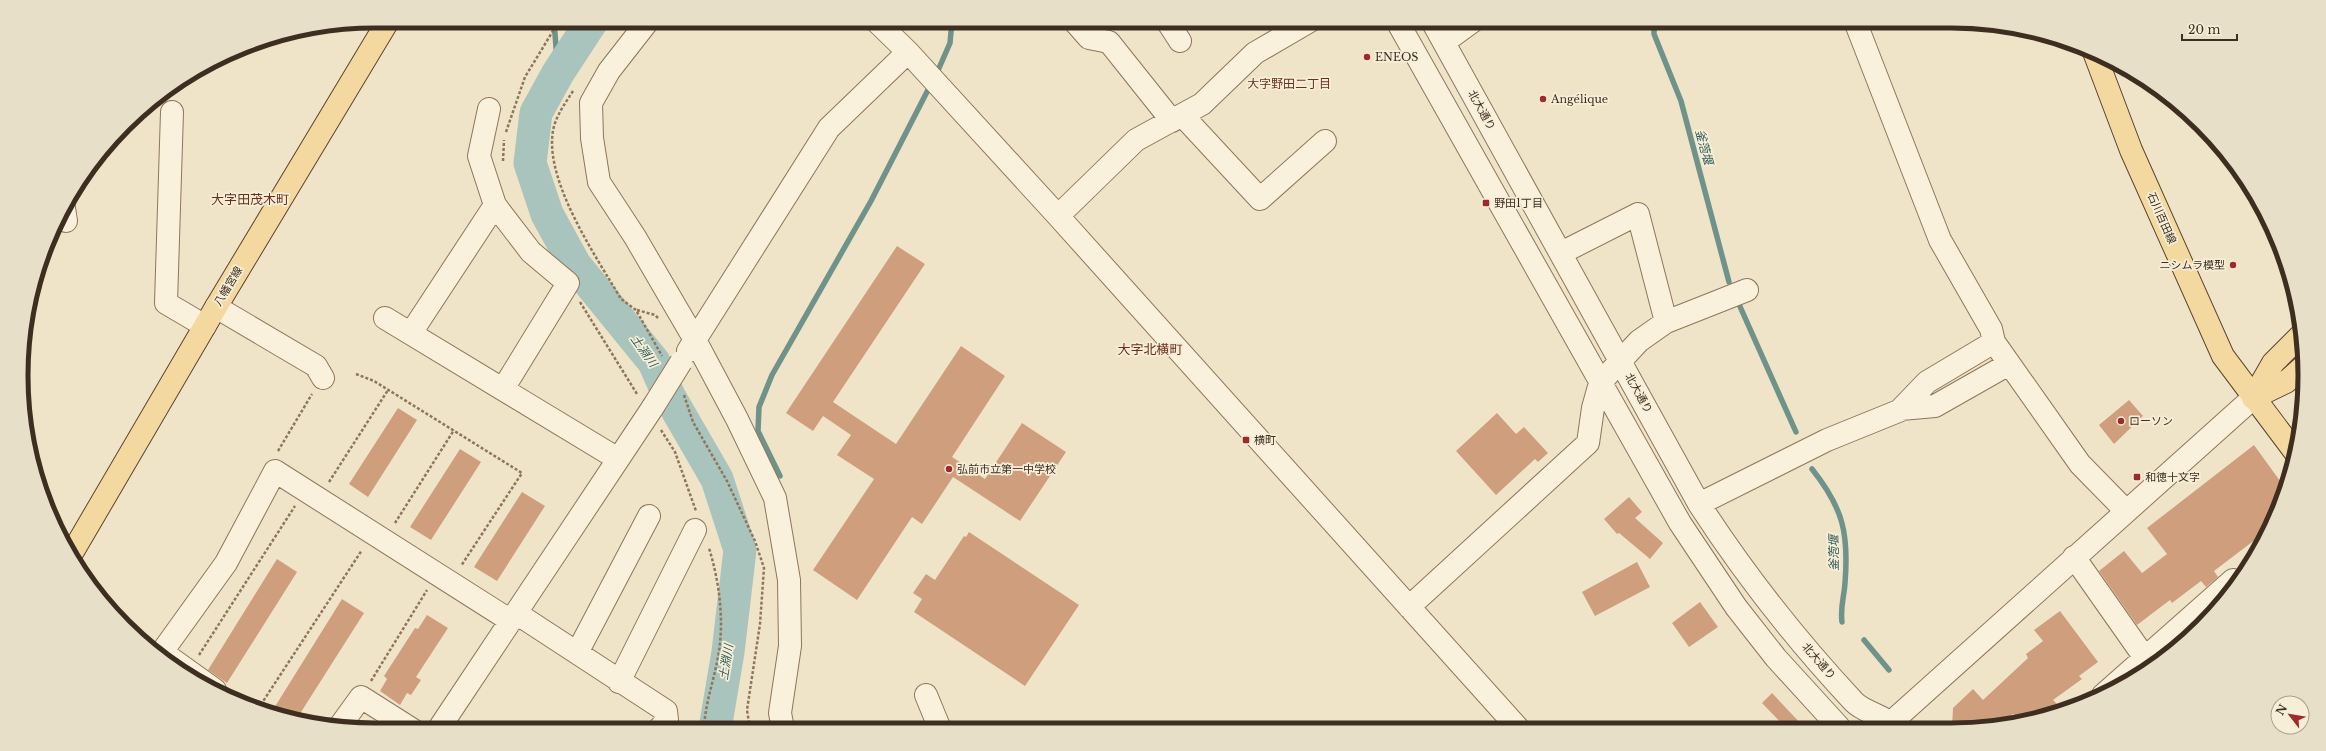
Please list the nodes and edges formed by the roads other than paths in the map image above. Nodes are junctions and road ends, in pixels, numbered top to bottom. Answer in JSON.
{"nodes":[{"id":1,"x":384,"y":28,"type":"edge"},
{"id":2,"x":643,"y":28,"type":"edge"},
{"id":3,"x":883,"y":28,"type":"edge"},
{"id":4,"x":1080,"y":28,"type":"edge"},
{"id":5,"x":1172,"y":28,"type":"edge"},
{"id":6,"x":1298,"y":28,"type":"edge"},
{"id":7,"x":1401,"y":28,"type":"edge"},
{"id":8,"x":1436,"y":28,"type":"edge"},
{"id":9,"x":1463,"y":28,"type":"edge"},
{"id":10,"x":1858,"y":28,"type":"edge"},
{"id":11,"x":1180,"y":41,"type":"dead end"},
{"id":12,"x":1444,"y":42,"type":"junction"},
{"id":13,"x":908,"y":52,"type":"junction"},
{"id":14,"x":2097,"y":61,"type":"edge"},
{"id":15,"x":489,"y":109,"type":"dead end"},
{"id":16,"x":172,"y":112,"type":"dead end"},
{"id":17,"x":1177,"y":118,"type":"junction"},
{"id":18,"x":1325,"y":141,"type":"dead end"},
{"id":19,"x":495,"y":205,"type":"junction"},
{"id":20,"x":1058,"y":216,"type":"junction"},
{"id":21,"x":1561,"y":254,"type":"junction"},
{"id":22,"x":1747,"y":290,"type":"dead end"},
{"id":23,"x":216,"y":307,"type":"junction"},
{"id":24,"x":385,"y":318,"type":"dead end"},
{"id":25,"x":1666,"y":322,"type":"junction"},
{"id":26,"x":205,"y":326,"type":"junction"},
{"id":27,"x":411,"y":333,"type":"junction"},
{"id":28,"x":695,"y":340,"type":"junction"},
{"id":29,"x":2296,"y":340,"type":"edge"},
{"id":30,"x":1994,"y":342,"type":"junction"},
{"id":31,"x":1621,"y":360,"type":"junction"},
{"id":32,"x":2009,"y":364,"type":"junction"},
{"id":33,"x":2298,"y":372,"type":"edge"},
{"id":34,"x":323,"y":378,"type":"road end"},
{"id":35,"x":1600,"y":383,"type":"junction"},
{"id":36,"x":503,"y":389,"type":"junction"},
{"id":37,"x":2253,"y":398,"type":"junction"},
{"id":38,"x":1906,"y":408,"type":"junction"},
{"id":39,"x":2290,"y":446,"type":"edge"},
{"id":40,"x":618,"y":459,"type":"junction"},
{"id":41,"x":1699,"y":504,"type":"junction"},
{"id":42,"x":2126,"y":511,"type":"junction"},
{"id":43,"x":649,"y":516,"type":"dead end"},
{"id":44,"x":695,"y":530,"type":"dead end"},
{"id":45,"x":75,"y":548,"type":"edge"},
{"id":46,"x":2074,"y":557,"type":"junction"},
{"id":47,"x":2228,"y":585,"type":"edge"},
{"id":48,"x":1409,"y":607,"type":"junction"},
{"id":49,"x":513,"y":617,"type":"junction"},
{"id":50,"x":163,"y":650,"type":"edge"},
{"id":51,"x":577,"y":653,"type":"junction"},
{"id":52,"x":2145,"y":658,"type":"junction"},
{"id":53,"x":2126,"y":675,"type":"edge"},
{"id":54,"x":619,"y":682,"type":"junction"},
{"id":55,"x":926,"y":695,"type":"dead end"},
{"id":56,"x":343,"y":721,"type":"edge"},
{"id":57,"x":402,"y":723,"type":"edge"},
{"id":58,"x":443,"y":723,"type":"edge"},
{"id":59,"x":665,"y":723,"type":"edge"},
{"id":60,"x":782,"y":723,"type":"edge"},
{"id":61,"x":938,"y":723,"type":"edge"},
{"id":62,"x":1513,"y":723,"type":"edge"},
{"id":63,"x":1835,"y":723,"type":"edge"},
{"id":64,"x":1886,"y":723,"type":"edge"},
{"id":65,"x":1894,"y":723,"type":"edge"}],
"edges":[{"from":1,"to":23,"type":"main road","name":"八幡宮線"},
{"from":2,"to":28,"type":"street"},
{"from":3,"to":13,"type":"street"},
{"from":4,"to":17,"type":"street"},
{"from":5,"to":11,"type":"street"},
{"from":6,"to":17,"type":"street"},
{"from":7,"to":35,"type":"street"},
{"from":8,"to":12,"type":"street","name":"北大通り"},
{"from":9,"to":12,"type":"street"},
{"from":10,"to":30,"type":"street"},
{"from":12,"to":21,"type":"street","name":"北大通り"},
{"from":13,"to":20,"type":"street"},
{"from":13,"to":28,"type":"street"},
{"from":14,"to":37,"type":"main road","name":"石川百田線"},
{"from":15,"to":19,"type":"street"},
{"from":16,"to":26,"type":"street"},
{"from":17,"to":18,"type":"street"},
{"from":17,"to":20,"type":"street"},
{"from":19,"to":27,"type":"street"},
{"from":19,"to":36,"type":"street"},
{"from":20,"to":48,"type":"street"},
{"from":21,"to":25,"type":"street"},
{"from":21,"to":31,"type":"street","name":"北大通り"},
{"from":22,"to":25,"type":"street"},
{"from":23,"to":26,"type":"main road","name":"八幡宮線"},
{"from":23,"to":34,"type":"street"},
{"from":24,"to":27,"type":"street"},
{"from":25,"to":31,"type":"street"},
{"from":26,"to":45,"type":"main road","name":"八幡宮線"},
{"from":27,"to":36,"type":"street"},
{"from":28,"to":40,"type":"street","bridge":true},
{"from":28,"to":60,"type":"street"},
{"from":29,"to":37,"type":"main road"},
{"from":30,"to":32,"type":"street"},
{"from":30,"to":38,"type":"street"},
{"from":31,"to":35,"type":"street"},
{"from":31,"to":41,"type":"street","name":"北大通り"},
{"from":32,"to":38,"type":"street"},
{"from":32,"to":42,"type":"street"},
{"from":33,"to":37,"type":"main road"},
{"from":35,"to":48,"type":"street"},
{"from":35,"to":63,"type":"street"},
{"from":36,"to":40,"type":"street"},
{"from":37,"to":39,"type":"main road","name":"石川百田線"},
{"from":37,"to":42,"type":"street"},
{"from":38,"to":41,"type":"street"},
{"from":40,"to":49,"type":"street"},
{"from":41,"to":64,"type":"street","name":"北大通り"},
{"from":42,"to":46,"type":"street"},
{"from":43,"to":51,"type":"street"},
{"from":44,"to":54,"type":"street"},
{"from":46,"to":52,"type":"street"},
{"from":46,"to":65,"type":"street"},
{"from":47,"to":52,"type":"street"},
{"from":48,"to":62,"type":"street"},
{"from":49,"to":50,"type":"street"},
{"from":49,"to":51,"type":"street"},
{"from":49,"to":58,"type":"street"},
{"from":51,"to":54,"type":"street"},
{"from":52,"to":53,"type":"street"},
{"from":54,"to":59,"type":"street"},
{"from":55,"to":61,"type":"street"},
{"from":56,"to":57,"type":"street"}]}
